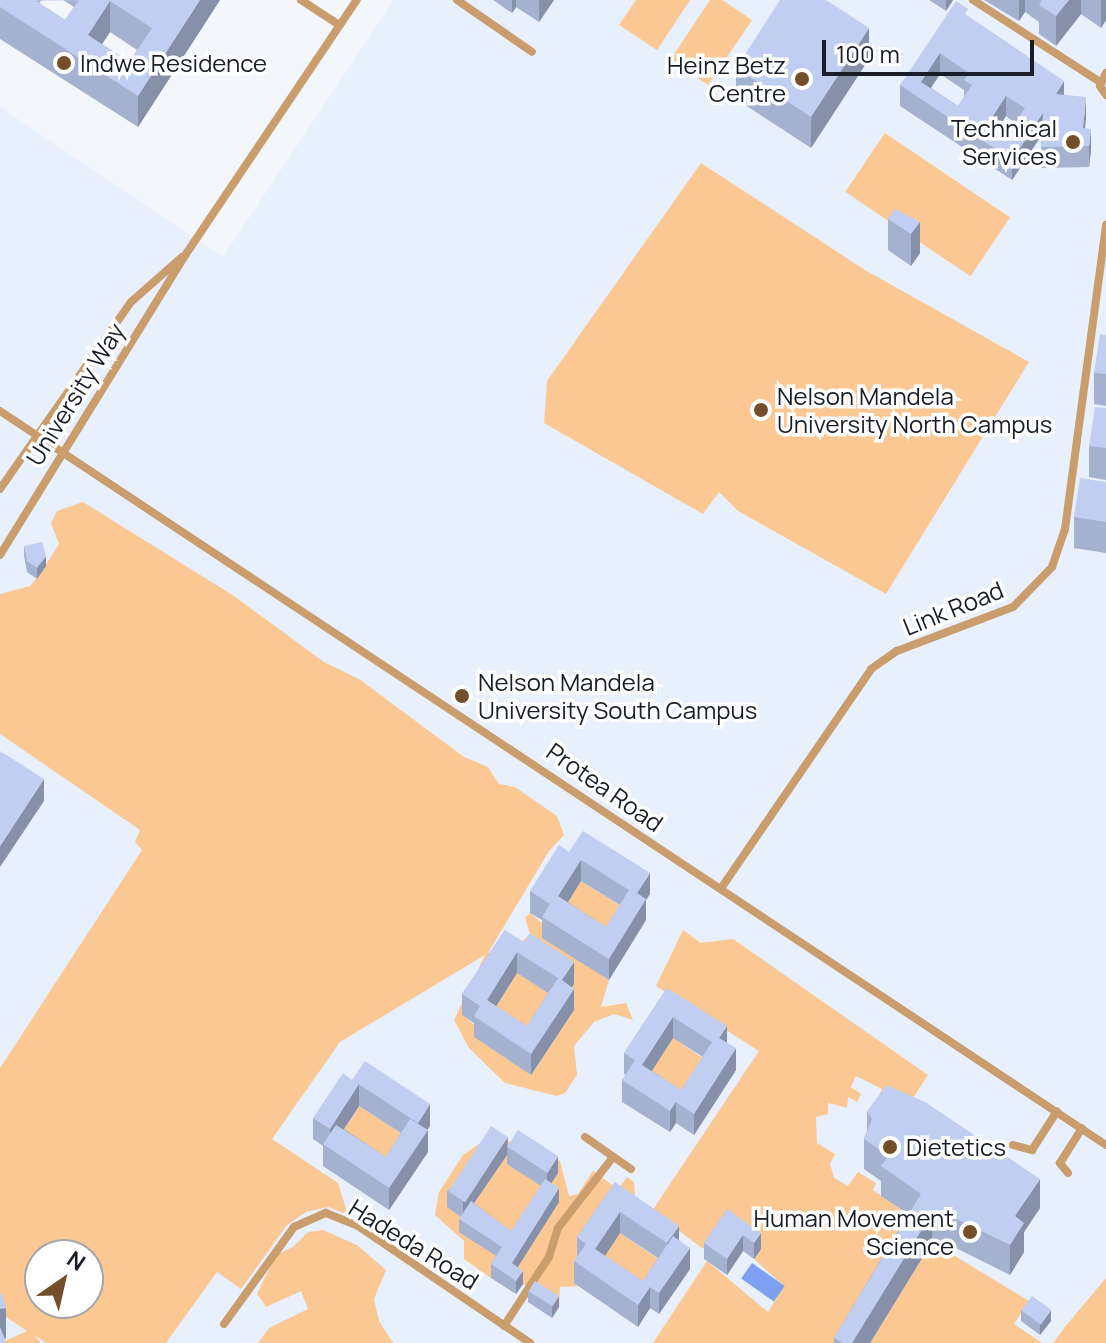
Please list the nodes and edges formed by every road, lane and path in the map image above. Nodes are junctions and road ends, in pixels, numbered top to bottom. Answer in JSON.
{"nodes":[{"id":1,"x":301,"y":0,"type":"edge"},
{"id":2,"x":357,"y":0,"type":"edge"},
{"id":3,"x":457,"y":0,"type":"edge"},
{"id":4,"x":973,"y":0,"type":"edge"},
{"id":5,"x":339,"y":25,"type":"junction"},
{"id":6,"x":532,"y":52,"type":"dead end"},
{"id":7,"x":1106,"y":73,"type":"edge"},
{"id":8,"x":1100,"y":82,"type":"junction"},
{"id":9,"x":1106,"y":95,"type":"edge"},
{"id":10,"x":1106,"y":225,"type":"edge"},
{"id":11,"x":186,"y":254,"type":"junction"},
{"id":12,"x":1103,"y":269,"type":"edge"},
{"id":13,"x":1089,"y":345,"type":"junction"},
{"id":14,"x":1106,"y":347,"type":"edge"},
{"id":15,"x":0,"y":411,"type":"edge"},
{"id":16,"x":36,"y":434,"type":"junction"},
{"id":17,"x":63,"y":453,"type":"junction"},
{"id":18,"x":0,"y":489,"type":"edge"},
{"id":19,"x":0,"y":555,"type":"edge"},
{"id":20,"x":722,"y":887,"type":"junction"},
{"id":21,"x":1057,"y":1111,"type":"junction"},
{"id":22,"x":1082,"y":1128,"type":"junction"},
{"id":23,"x":585,"y":1137,"type":"dead end"},
{"id":24,"x":1013,"y":1145,"type":"dead end"},
{"id":25,"x":1106,"y":1145,"type":"edge"},
{"id":26,"x":613,"y":1157,"type":"junction"},
{"id":27,"x":631,"y":1169,"type":"dead end"},
{"id":28,"x":1068,"y":1173,"type":"dead end"},
{"id":29,"x":224,"y":1324,"type":"dead end"},
{"id":30,"x":504,"y":1326,"type":"junction"},
{"id":31,"x":530,"y":1343,"type":"edge"}],
"edges":[{"from":1,"to":5,"type":"lane"},
{"from":2,"to":5,"type":"lane","name":"University Way"},
{"from":3,"to":6,"type":"lane"},
{"from":4,"to":8,"type":"lane"},
{"from":5,"to":11,"type":"lane","name":"University Way"},
{"from":7,"to":8,"type":"lane"},
{"from":8,"to":9,"type":"lane"},
{"from":10,"to":12,"type":"lane","name":"Link Road"},
{"from":11,"to":16,"type":"lane","name":"University Way"},
{"from":11,"to":17,"type":"lane","name":"University Way"},
{"from":12,"to":13,"type":"lane","name":"Link Road"},
{"from":13,"to":14,"type":"lane"},
{"from":13,"to":20,"type":"lane","name":"Link Road"},
{"from":15,"to":16,"type":"lane","name":"Protea Road"},
{"from":16,"to":17,"type":"lane","name":"Protea Road"},
{"from":16,"to":18,"type":"lane","name":"University Way"},
{"from":17,"to":19,"type":"lane","name":"University Way"},
{"from":17,"to":20,"type":"lane","name":"Protea Road"},
{"from":20,"to":21,"type":"lane","name":"Protea Road"},
{"from":21,"to":22,"type":"lane","name":"Protea Road"},
{"from":21,"to":24,"type":"lane"},
{"from":22,"to":25,"type":"lane","name":"Protea Road"},
{"from":22,"to":28,"type":"lane"},
{"from":23,"to":26,"type":"lane"},
{"from":26,"to":27,"type":"lane"},
{"from":26,"to":30,"type":"lane"},
{"from":29,"to":30,"type":"lane","name":"Hadeda Road"},
{"from":30,"to":31,"type":"lane","name":"Hadeda Road"}]}
